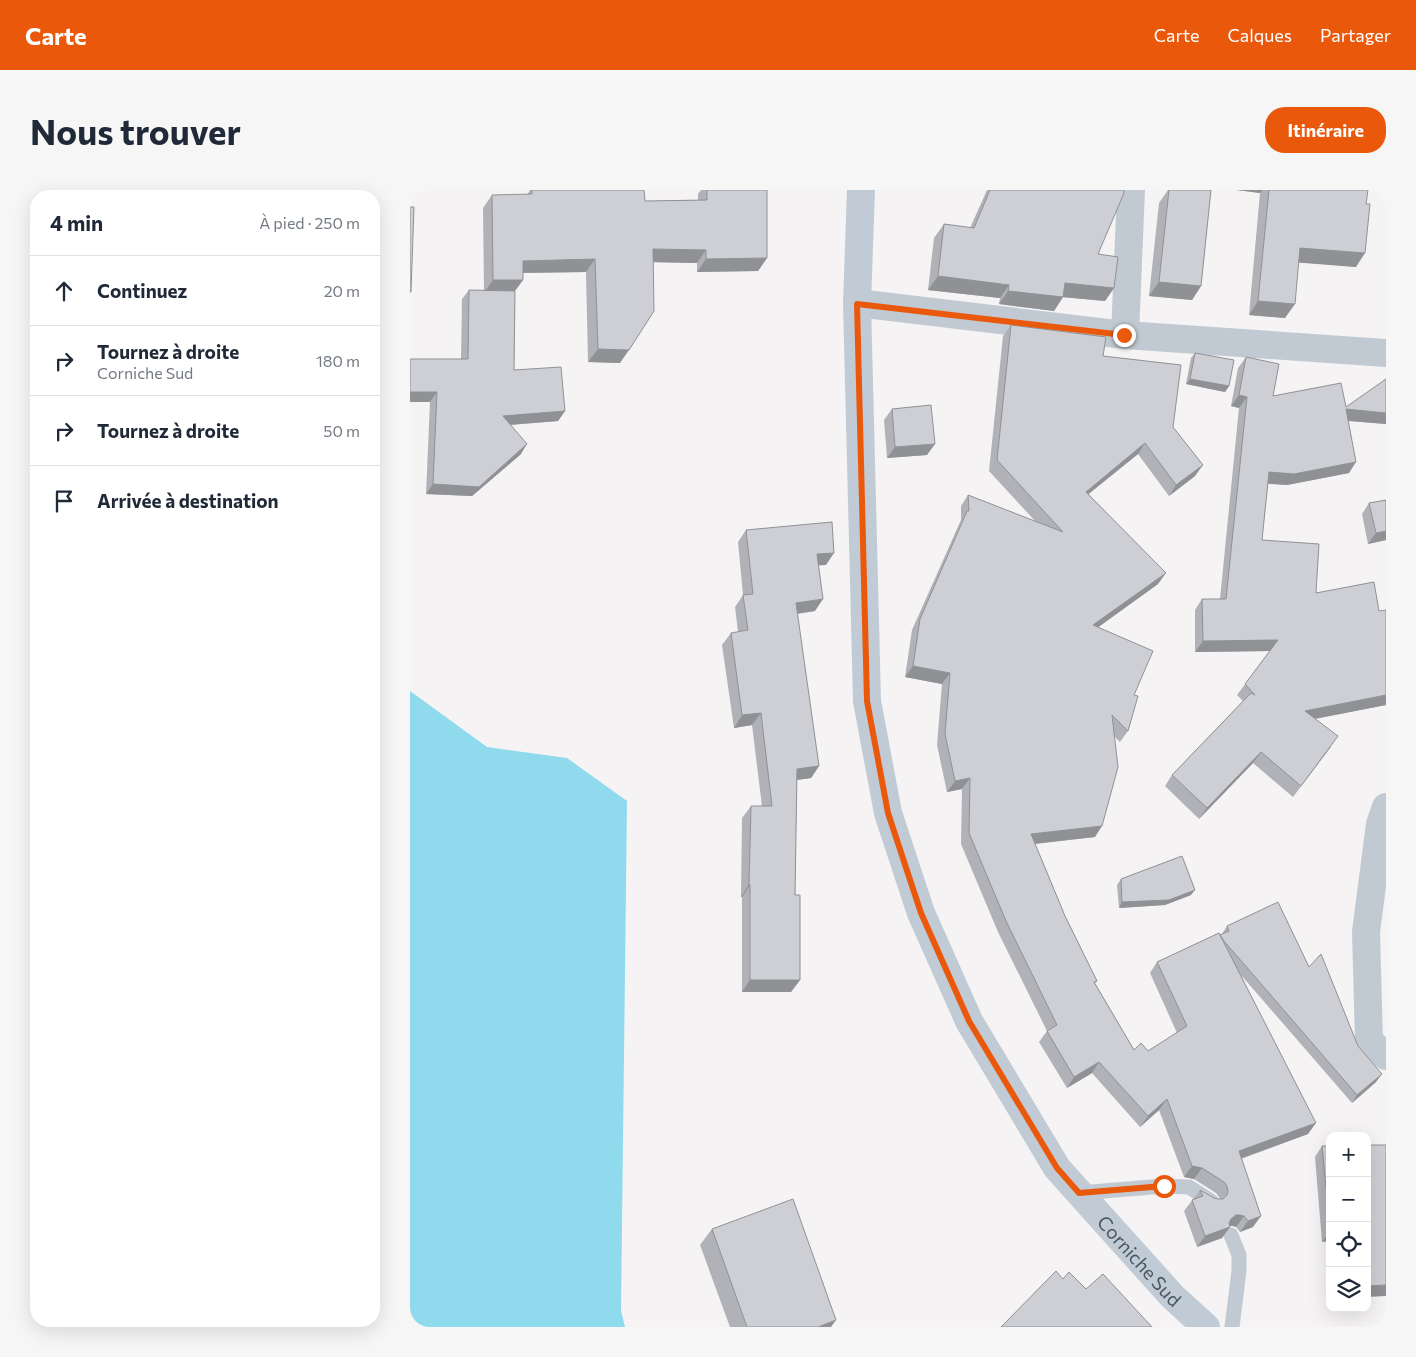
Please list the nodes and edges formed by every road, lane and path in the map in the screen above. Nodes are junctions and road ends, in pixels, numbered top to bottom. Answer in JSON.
{"nodes":[{"id":1,"x":862,"y":190,"type":"edge"},
{"id":2,"x":1131,"y":190,"type":"edge"},
{"id":3,"x":857,"y":304,"type":"junction"},
{"id":4,"x":1124,"y":335,"type":"junction"},
{"id":5,"x":1386,"y":354,"type":"edge"},
{"id":6,"x":1386,"y":807,"type":"edge"},
{"id":7,"x":1386,"y":1056,"type":"edge"},
{"id":8,"x":1079,"y":1193,"type":"junction"},
{"id":9,"x":1211,"y":1201,"type":"edge"},
{"id":10,"x":1231,"y":1235,"type":"edge"},
{"id":11,"x":1206,"y":1327,"type":"edge"},
{"id":12,"x":1232,"y":1327,"type":"edge"}],
"edges":[{"from":1,"to":3,"type":"main road","name":"Corniche Sud"},
{"from":2,"to":4,"type":"street"},
{"from":3,"to":4,"type":"street"},
{"from":3,"to":8,"type":"main road","name":"Corniche Sud"},
{"from":4,"to":5,"type":"street"},
{"from":6,"to":7,"type":"street"},
{"from":8,"to":9,"type":"lane"},
{"from":8,"to":11,"type":"main road","name":"Corniche Sud"},
{"from":10,"to":12,"type":"lane"}]}
